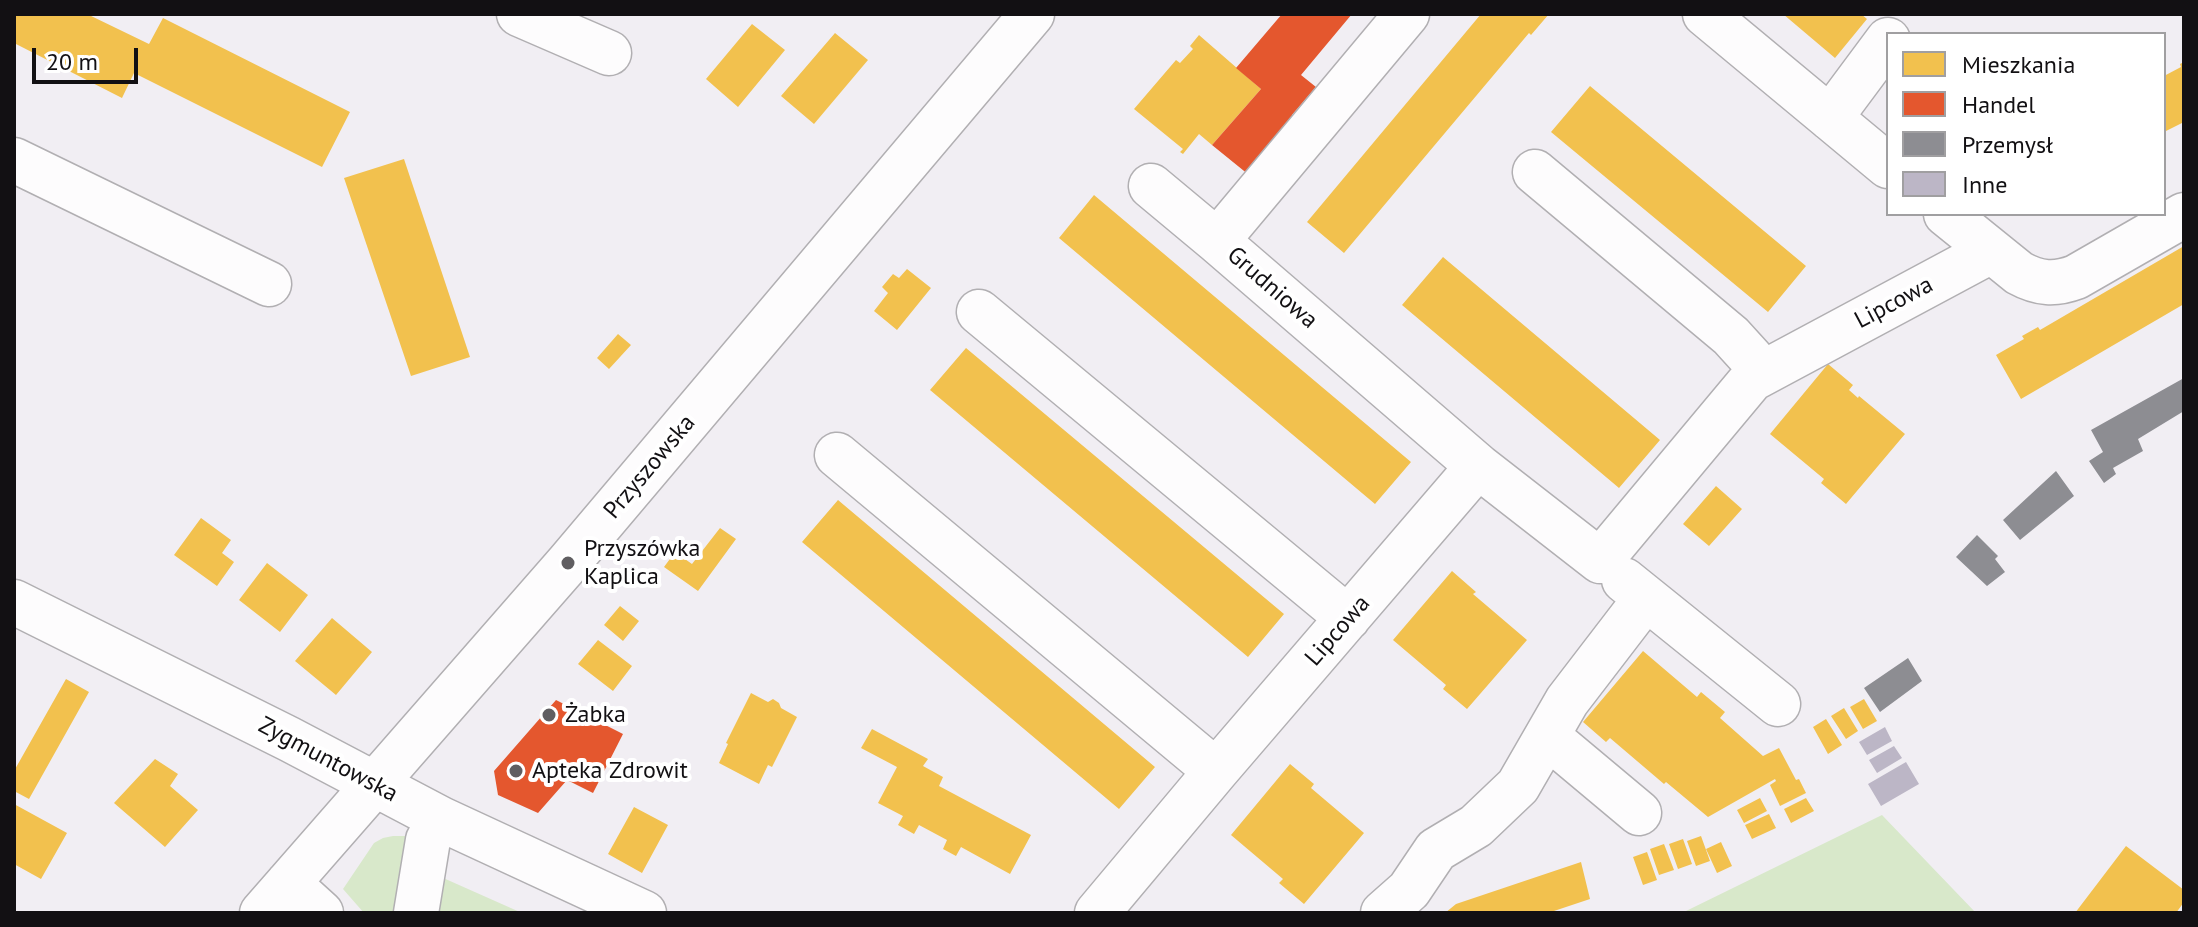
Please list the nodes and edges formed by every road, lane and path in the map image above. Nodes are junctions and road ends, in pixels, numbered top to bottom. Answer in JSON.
{"nodes":[{"id":1,"x":519,"y":14,"type":"edge"},
{"id":2,"x":1032,"y":14,"type":"edge"},
{"id":3,"x":1407,"y":14,"type":"edge"},
{"id":4,"x":1705,"y":14,"type":"edge"},
{"id":5,"x":1908,"y":14,"type":"edge"},
{"id":6,"x":1894,"y":32,"type":"edge"},
{"id":7,"x":1886,"y":43,"type":"edge"},
{"id":8,"x":609,"y":53,"type":"dead end"},
{"id":9,"x":1830,"y":118,"type":"junction"},
{"id":10,"x":14,"y":160,"type":"edge"},
{"id":11,"x":1886,"y":164,"type":"edge"},
{"id":12,"x":1535,"y":172,"type":"dead end"},
{"id":13,"x":1151,"y":186,"type":"dead end"},
{"id":14,"x":2184,"y":215,"type":"edge"},
{"id":15,"x":1948,"y":216,"type":"edge"},
{"id":16,"x":1217,"y":241,"type":"junction"},
{"id":17,"x":1991,"y":251,"type":"junction"},
{"id":18,"x":269,"y":284,"type":"dead end"},
{"id":19,"x":979,"y":312,"type":"dead end"},
{"id":20,"x":1761,"y":374,"type":"junction"},
{"id":21,"x":837,"y":455,"type":"dead end"},
{"id":22,"x":1478,"y":466,"type":"junction"},
{"id":23,"x":1600,"y":561,"type":"junction"},
{"id":24,"x":1646,"y":598,"type":"junction"},
{"id":25,"x":14,"y":602,"type":"edge"},
{"id":26,"x":1348,"y":618,"type":"junction"},
{"id":27,"x":1778,"y":704,"type":"dead end"},
{"id":28,"x":1547,"y":736,"type":"junction"},
{"id":29,"x":1216,"y":771,"type":"junction"},
{"id":30,"x":375,"y":785,"type":"junction"},
{"id":31,"x":1639,"y":813,"type":"dead end"},
{"id":32,"x":428,"y":840,"type":"dead end"},
{"id":33,"x":275,"y":898,"type":"edge"},
{"id":34,"x":321,"y":913,"type":"edge"},
{"id":35,"x":416,"y":913,"type":"edge"},
{"id":36,"x":644,"y":913,"type":"edge"},
{"id":37,"x":1097,"y":913,"type":"edge"},
{"id":38,"x":1383,"y":913,"type":"edge"}],
"edges":[{"from":1,"to":8,"type":"street"},
{"from":2,"to":30,"type":"street","name":"Przyszowska"},
{"from":3,"to":16,"type":"street","name":"Grudniowa"},
{"from":4,"to":9,"type":"street"},
{"from":5,"to":6,"type":"street"},
{"from":7,"to":9,"type":"street"},
{"from":9,"to":11,"type":"street"},
{"from":10,"to":18,"type":"street"},
{"from":12,"to":20,"type":"street"},
{"from":13,"to":16,"type":"street"},
{"from":14,"to":17,"type":"street"},
{"from":15,"to":17,"type":"street"},
{"from":16,"to":22,"type":"street","name":"Grudniowa"},
{"from":17,"to":20,"type":"street","name":"Lipcowa"},
{"from":19,"to":26,"type":"street"},
{"from":20,"to":23,"type":"street","name":"Lipcowa"},
{"from":21,"to":29,"type":"street"},
{"from":22,"to":23,"type":"street"},
{"from":22,"to":26,"type":"street","name":"Lipcowa"},
{"from":23,"to":24,"type":"street"},
{"from":24,"to":27,"type":"street"},
{"from":24,"to":28,"type":"street"},
{"from":25,"to":30,"type":"street","name":"Zygmuntowska"},
{"from":26,"to":29,"type":"street","name":"Lipcowa"},
{"from":28,"to":31,"type":"street"},
{"from":28,"to":38,"type":"street"},
{"from":29,"to":37,"type":"street","name":"Lipcowa"},
{"from":30,"to":33,"type":"street","name":"Przyszowska"},
{"from":30,"to":36,"type":"street","name":"Zygmuntowska"},
{"from":32,"to":35,"type":"street"},
{"from":33,"to":34,"type":"street"}]}
